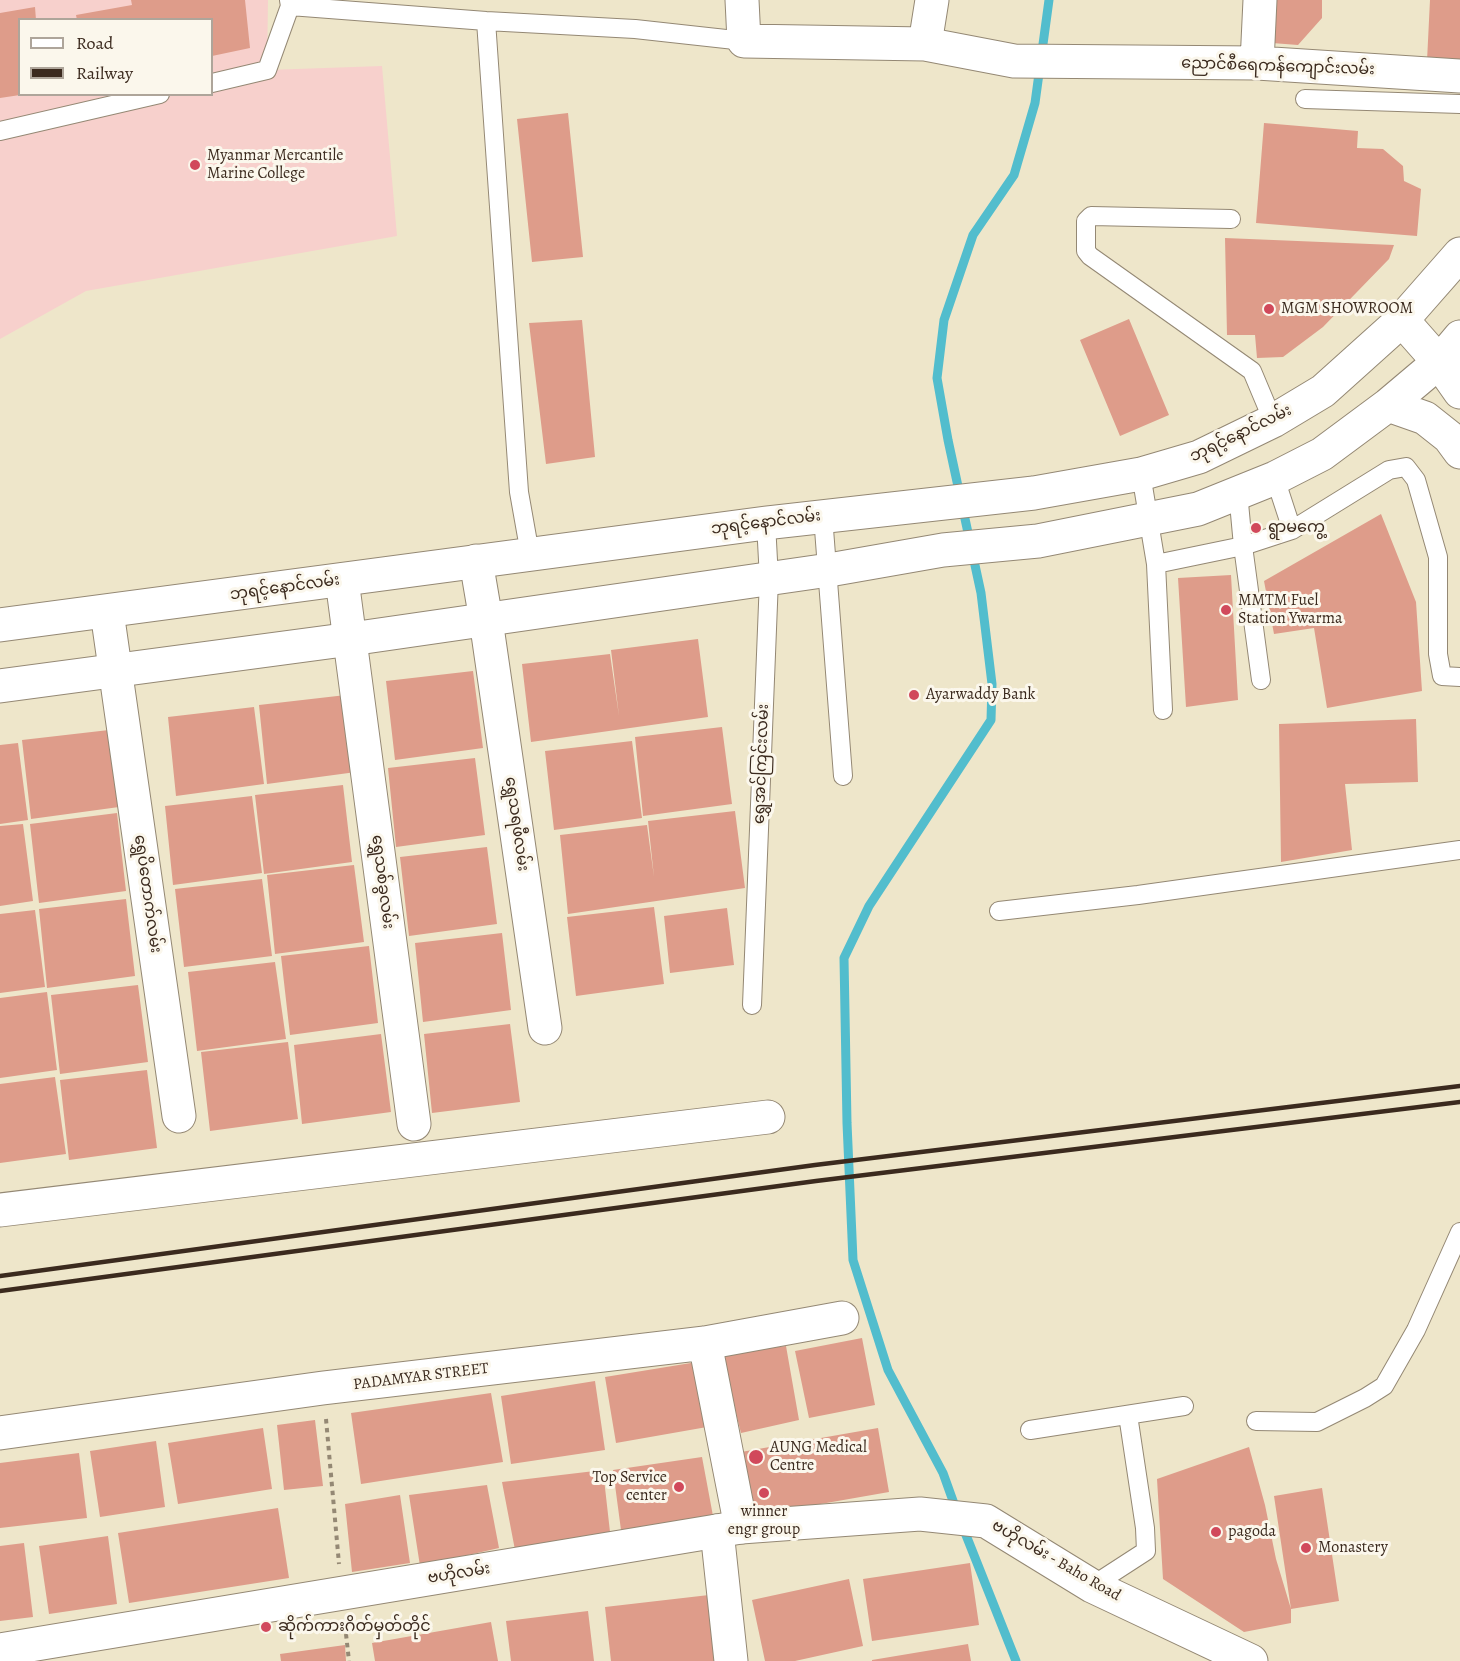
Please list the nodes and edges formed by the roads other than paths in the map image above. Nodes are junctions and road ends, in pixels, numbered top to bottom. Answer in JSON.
{"nodes":[{"id":1,"x":742,"y":0,"type":"edge"},
{"id":2,"x":932,"y":0,"type":"edge"},
{"id":3,"x":1260,"y":0,"type":"edge"},
{"id":4,"x":290,"y":3,"type":"edge"},
{"id":5,"x":486,"y":21,"type":"junction"},
{"id":6,"x":744,"y":41,"type":"junction"},
{"id":7,"x":925,"y":44,"type":"junction"},
{"id":8,"x":1257,"y":63,"type":"junction"},
{"id":9,"x":1460,"y":76,"type":"edge"},
{"id":10,"x":213,"y":83,"type":"edge"},
{"id":11,"x":151,"y":96,"type":"edge"},
{"id":12,"x":1305,"y":99,"type":"dead end"},
{"id":13,"x":1460,"y":104,"type":"edge"},
{"id":14,"x":0,"y":131,"type":"edge"},
{"id":15,"x":1231,"y":219,"type":"dead end"},
{"id":16,"x":1460,"y":254,"type":"edge"},
{"id":17,"x":1402,"y":320,"type":"junction"},
{"id":18,"x":1460,"y":337,"type":"edge"},
{"id":19,"x":1439,"y":362,"type":"junction"},
{"id":20,"x":1460,"y":393,"type":"edge"},
{"id":21,"x":1388,"y":405,"type":"junction"},
{"id":22,"x":1273,"y":421,"type":"junction"},
{"id":23,"x":1460,"y":452,"type":"edge"},
{"id":24,"x":1141,"y":474,"type":"junction"},
{"id":25,"x":1275,"y":478,"type":"junction"},
{"id":26,"x":1238,"y":492,"type":"junction"},
{"id":27,"x":824,"y":516,"type":"junction"},
{"id":28,"x":1150,"y":520,"type":"junction"},
{"id":29,"x":766,"y":523,"type":"junction"},
{"id":30,"x":1292,"y":530,"type":"junction"},
{"id":31,"x":1242,"y":546,"type":"junction"},
{"id":32,"x":530,"y":554,"type":"junction"},
{"id":33,"x":476,"y":561,"type":"junction"},
{"id":34,"x":1156,"y":564,"type":"junction"},
{"id":35,"x":829,"y":570,"type":"junction"},
{"id":36,"x":769,"y":579,"type":"junction"},
{"id":37,"x":342,"y":580,"type":"junction"},
{"id":38,"x":107,"y":612,"type":"junction"},
{"id":39,"x":486,"y":620,"type":"junction"},
{"id":40,"x":0,"y":625,"type":"edge"},
{"id":41,"x":351,"y":639,"type":"junction"},
{"id":42,"x":115,"y":672,"type":"junction"},
{"id":43,"x":1460,"y":677,"type":"edge"},
{"id":44,"x":1261,"y":680,"type":"dead end"},
{"id":45,"x":0,"y":686,"type":"edge"},
{"id":46,"x":1163,"y":710,"type":"dead end"},
{"id":47,"x":843,"y":776,"type":"dead end"},
{"id":48,"x":1460,"y":850,"type":"edge"},
{"id":49,"x":999,"y":911,"type":"dead end"},
{"id":50,"x":752,"y":1005,"type":"dead end"},
{"id":51,"x":545,"y":1028,"type":"dead end"},
{"id":52,"x":179,"y":1116,"type":"dead end"},
{"id":53,"x":768,"y":1117,"type":"dead end"},
{"id":54,"x":414,"y":1124,"type":"dead end"},
{"id":55,"x":0,"y":1210,"type":"edge"},
{"id":56,"x":1460,"y":1232,"type":"edge"},
{"id":57,"x":842,"y":1318,"type":"dead end"},
{"id":58,"x":705,"y":1343,"type":"junction"},
{"id":59,"x":1184,"y":1406,"type":"dead end"},
{"id":60,"x":1128,"y":1414,"type":"junction"},
{"id":61,"x":1256,"y":1421,"type":"dead end"},
{"id":62,"x":1030,"y":1430,"type":"dead end"},
{"id":63,"x":0,"y":1433,"type":"edge"},
{"id":64,"x":920,"y":1514,"type":"joint"},
{"id":65,"x":729,"y":1529,"type":"junction"},
{"id":66,"x":1092,"y":1586,"type":"junction"},
{"id":67,"x":0,"y":1650,"type":"edge"},
{"id":68,"x":1234,"y":1657,"type":"edge"},
{"id":69,"x":731,"y":1661,"type":"edge"}],
"edges":[{"from":1,"to":6,"type":"main road"},
{"from":2,"to":7,"type":"main road"},
{"from":3,"to":8,"type":"main road"},
{"from":4,"to":5,"type":"lane"},
{"from":4,"to":10,"type":"lane"},
{"from":5,"to":6,"type":"lane"},
{"from":5,"to":32,"type":"lane"},
{"from":6,"to":7,"type":"main road","name":"ညောင်စီရေကန်ကျောင်းလမ်း"},
{"from":7,"to":8,"type":"main road","name":"ညောင်စီရေကန်ကျောင်းလမ်း"},
{"from":8,"to":9,"type":"main road","name":"ညောင်စီရေကန်ကျောင်းလမ်း"},
{"from":11,"to":14,"type":"lane"},
{"from":12,"to":13,"type":"lane"},
{"from":15,"to":22,"type":"lane"},
{"from":16,"to":17,"type":"main road","name":"ဘုရင့်နောင်လမ်း"},
{"from":17,"to":19,"type":"main road"},
{"from":17,"to":22,"type":"main road","name":"ဘုရင့်နောင်လမ်း"},
{"from":18,"to":19,"type":"main road"},
{"from":19,"to":20,"type":"main road"},
{"from":19,"to":21,"type":"main road"},
{"from":21,"to":23,"type":"main road"},
{"from":21,"to":25,"type":"main road"},
{"from":22,"to":24,"type":"main road","name":"ဘုရင့်နောင်လမ်း"},
{"from":24,"to":27,"type":"main road","name":"ဘုရင့်နောင်လမ်း"},
{"from":24,"to":28,"type":"lane"},
{"from":25,"to":26,"type":"main road"},
{"from":25,"to":30,"type":"lane"},
{"from":26,"to":28,"type":"main road"},
{"from":26,"to":31,"type":"lane"},
{"from":27,"to":29,"type":"main road","name":"ဘုရင့်နောင်လမ်း"},
{"from":27,"to":35,"type":"lane"},
{"from":28,"to":34,"type":"lane"},
{"from":28,"to":35,"type":"main road"},
{"from":29,"to":32,"type":"main road","name":"ဘုရင့်နောင်လမ်း"},
{"from":29,"to":36,"type":"lane","name":"ရွှေအင်ကြင်းလမ်း"},
{"from":30,"to":31,"type":"lane"},
{"from":30,"to":43,"type":"lane"},
{"from":31,"to":34,"type":"lane"},
{"from":31,"to":44,"type":"lane"},
{"from":32,"to":33,"type":"main road","name":"ဘုရင့်နောင်လမ်း"},
{"from":33,"to":37,"type":"main road","name":"ဘုရင့်နောင်လမ်း"},
{"from":33,"to":39,"type":"main road","name":"ရွှေသရဖီလမ်း"},
{"from":34,"to":46,"type":"lane"},
{"from":35,"to":36,"type":"main road"},
{"from":35,"to":47,"type":"lane"},
{"from":36,"to":39,"type":"main road"},
{"from":36,"to":50,"type":"lane","name":"ရွှေအင်ကြင်းလမ်း"},
{"from":37,"to":38,"type":"main road","name":"ဘုရင့်နောင်လမ်း"},
{"from":37,"to":41,"type":"main road","name":"ရွှေသစ်ခွလမ်း"},
{"from":38,"to":40,"type":"main road","name":"ဘုရင့်နောင်လမ်း"},
{"from":38,"to":42,"type":"main road","name":"ရွှေပိတောက်လမ်း"},
{"from":39,"to":41,"type":"main road"},
{"from":39,"to":51,"type":"main road","name":"ရွှေသရဖီလမ်း"},
{"from":41,"to":42,"type":"main road"},
{"from":41,"to":54,"type":"main road","name":"ရွှေသစ်ခွလမ်း"},
{"from":42,"to":45,"type":"main road"},
{"from":42,"to":52,"type":"main road","name":"ရွှေပိတောက်လမ်း"},
{"from":48,"to":49,"type":"lane"},
{"from":53,"to":55,"type":"main road"},
{"from":56,"to":61,"type":"lane"},
{"from":57,"to":58,"type":"main road","name":"PADAMYAR STREET"},
{"from":58,"to":63,"type":"main road","name":"PADAMYAR STREET"},
{"from":58,"to":65,"type":"main road"},
{"from":59,"to":60,"type":"lane"},
{"from":60,"to":62,"type":"lane"},
{"from":60,"to":66,"type":"lane"},
{"from":64,"to":65,"type":"main road","name":"ဗဟိုလမ်း"},
{"from":64,"to":66,"type":"main road","name":"ဗဟိုလမ်း - Baho Road"},
{"from":65,"to":67,"type":"main road","name":"ဗဟိုလမ်း"},
{"from":65,"to":69,"type":"main road"},
{"from":66,"to":68,"type":"main road","name":"ဗဟိုလမ်း - Baho Road"}]}
